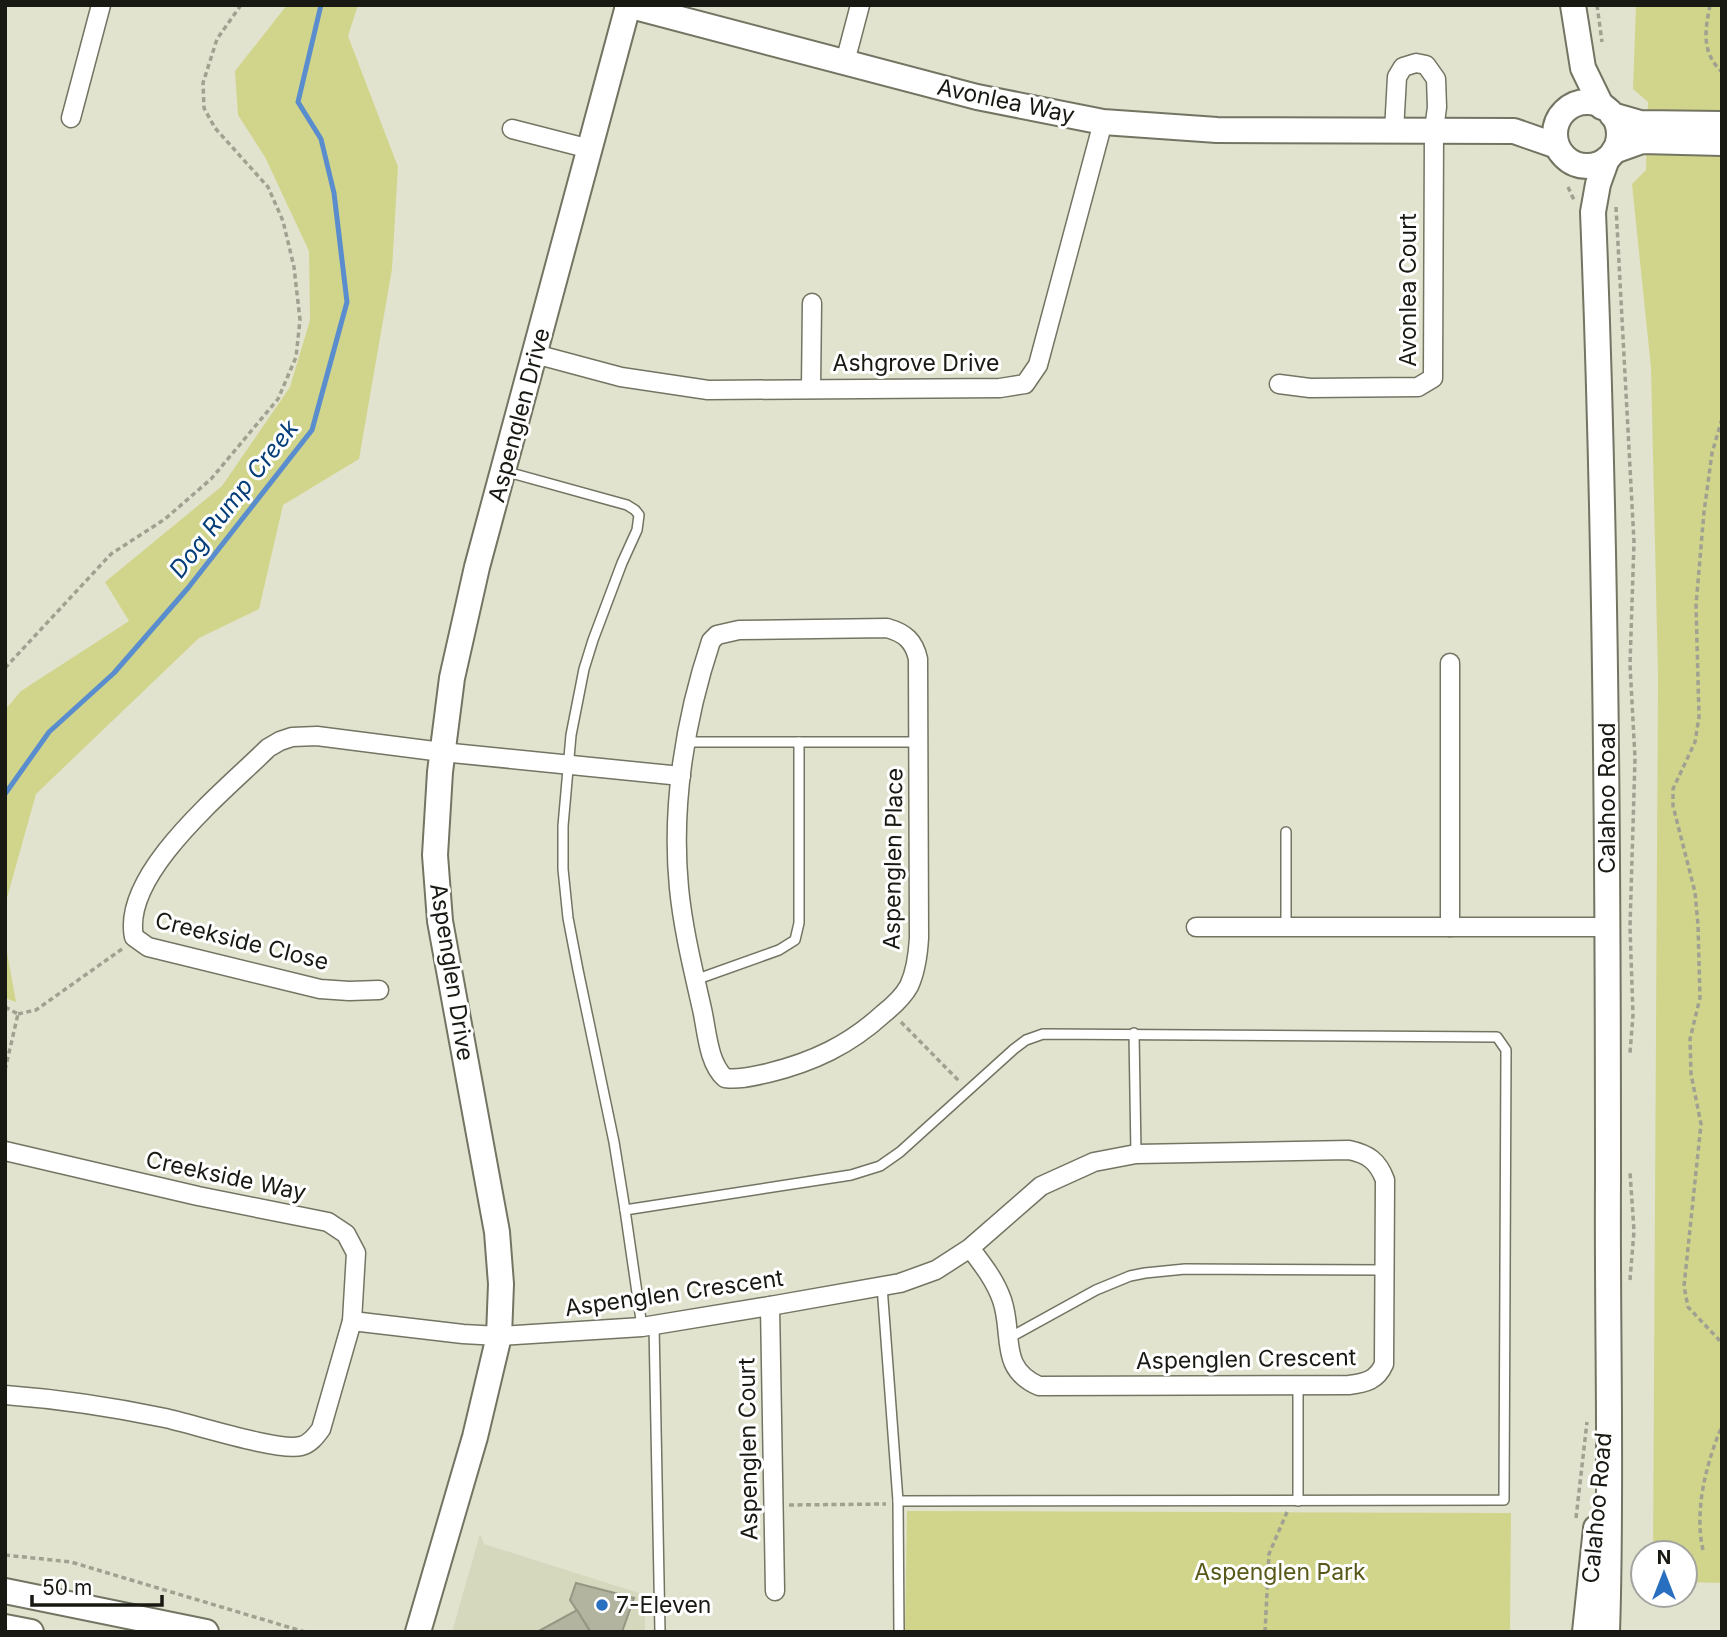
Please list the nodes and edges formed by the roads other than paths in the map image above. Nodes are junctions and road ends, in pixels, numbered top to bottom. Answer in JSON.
{"nodes":[{"id":1,"x":101,"y":5,"type":"edge"},
{"id":2,"x":628,"y":5,"type":"edge"},
{"id":3,"x":860,"y":5,"type":"edge"},
{"id":4,"x":1573,"y":5,"type":"edge"},
{"id":5,"x":845,"y":62,"type":"junction"},
{"id":6,"x":1583,"y":68,"type":"junction"},
{"id":7,"x":1607,"y":111,"type":"junction"},
{"id":8,"x":1564,"y":113,"type":"junction"},
{"id":9,"x":71,"y":118,"type":"dead end"},
{"id":10,"x":1103,"y":122,"type":"junction"},
{"id":11,"x":1722,"y":124,"type":"edge"},
{"id":12,"x":512,"y":129,"type":"dead end"},
{"id":13,"x":1434,"y":130,"type":"junction"},
{"id":14,"x":1394,"y":131,"type":"junction"},
{"id":15,"x":1514,"y":131,"type":"junction"},
{"id":16,"x":1722,"y":143,"type":"edge"},
{"id":17,"x":590,"y":149,"type":"junction"},
{"id":18,"x":1563,"y":153,"type":"junction"},
{"id":19,"x":1610,"y":155,"type":"junction"},
{"id":20,"x":1592,"y":212,"type":"junction"},
{"id":21,"x":812,"y":303,"type":"dead end"},
{"id":22,"x":536,"y":354,"type":"junction"},
{"id":23,"x":1279,"y":384,"type":"dead end"},
{"id":24,"x":811,"y":388,"type":"junction"},
{"id":25,"x":503,"y":471,"type":"junction"},
{"id":26,"x":1450,"y":663,"type":"dead end"},
{"id":27,"x":687,"y":742,"type":"junction"},
{"id":28,"x":799,"y":742,"type":"junction"},
{"id":29,"x":918,"y":742,"type":"junction"},
{"id":30,"x":442,"y":752,"type":"junction"},
{"id":31,"x":566,"y":765,"type":"junction"},
{"id":32,"x":681,"y":776,"type":"junction"},
{"id":33,"x":1286,"y":832,"type":"dead end"},
{"id":34,"x":1608,"y":927,"type":"junction"},
{"id":35,"x":1196,"y":928,"type":"dead end"},
{"id":36,"x":1286,"y":928,"type":"junction"},
{"id":37,"x":1450,"y":928,"type":"junction"},
{"id":38,"x":695,"y":980,"type":"junction"},
{"id":39,"x":379,"y":990,"type":"dead end"},
{"id":40,"x":1134,"y":1033,"type":"junction"},
{"id":41,"x":5,"y":1151,"type":"edge"},
{"id":42,"x":1136,"y":1154,"type":"junction"},
{"id":43,"x":625,"y":1210,"type":"junction"},
{"id":44,"x":971,"y":1248,"type":"junction"},
{"id":45,"x":1385,"y":1270,"type":"junction"},
{"id":46,"x":882,"y":1286,"type":"junction"},
{"id":47,"x":770,"y":1306,"type":"junction"},
{"id":48,"x":352,"y":1321,"type":"junction"},
{"id":49,"x":648,"y":1326,"type":"junction"},
{"id":50,"x":499,"y":1336,"type":"junction"},
{"id":51,"x":1009,"y":1338,"type":"junction"},
{"id":52,"x":1298,"y":1385,"type":"junction"},
{"id":53,"x":1607,"y":1385,"type":"junction"},
{"id":54,"x":5,"y":1395,"type":"edge"},
{"id":55,"x":898,"y":1501,"type":"junction"},
{"id":56,"x":1293,"y":1501,"type":"junction"},
{"id":57,"x":5,"y":1591,"type":"edge"},
{"id":58,"x":775,"y":1591,"type":"dead end"},
{"id":59,"x":5,"y":1627,"type":"edge"},
{"id":60,"x":31,"y":1632,"type":"edge"},
{"id":61,"x":206,"y":1632,"type":"edge"},
{"id":62,"x":418,"y":1632,"type":"edge"},
{"id":63,"x":660,"y":1632,"type":"edge"},
{"id":64,"x":899,"y":1632,"type":"edge"},
{"id":65,"x":1585,"y":1632,"type":"edge"},
{"id":66,"x":1607,"y":1632,"type":"edge"}],
"edges":[{"from":1,"to":9,"type":"street"},
{"from":2,"to":5,"type":"street","name":"Avonlea Way"},
{"from":2,"to":17,"type":"street","name":"Aspenglen Drive"},
{"from":3,"to":5,"type":"street"},
{"from":4,"to":6,"type":"street"},
{"from":5,"to":10,"type":"street","name":"Avonlea Way"},
{"from":6,"to":7,"type":"street"},
{"from":6,"to":8,"type":"street"},
{"from":7,"to":8,"type":"street"},
{"from":7,"to":11,"type":"street"},
{"from":7,"to":19,"type":"street"},
{"from":8,"to":15,"type":"street","name":"Avonlea Way"},
{"from":8,"to":18,"type":"street"},
{"from":10,"to":14,"type":"street","name":"Avonlea Way"},
{"from":10,"to":24,"type":"street","name":"Ashgrove Drive"},
{"from":12,"to":17,"type":"street"},
{"from":13,"to":14,"type":"street","name":"Avonlea Way"},
{"from":13,"to":14,"type":"street"},
{"from":13,"to":15,"type":"street","name":"Avonlea Way"},
{"from":13,"to":23,"type":"street","name":"Avonlea Court"},
{"from":15,"to":18,"type":"street","name":"Avonlea Way"},
{"from":16,"to":19,"type":"street"},
{"from":17,"to":22,"type":"street","name":"Aspenglen Drive"},
{"from":18,"to":19,"type":"street"},
{"from":18,"to":20,"type":"street","name":"Calahoo Road"},
{"from":19,"to":20,"type":"street","name":"Calahoo Road"},
{"from":20,"to":34,"type":"street","name":"Calahoo Road"},
{"from":21,"to":24,"type":"street"},
{"from":22,"to":24,"type":"street","name":"Ashgrove Drive"},
{"from":22,"to":25,"type":"street","name":"Aspenglen Drive"},
{"from":25,"to":30,"type":"street","name":"Aspenglen Drive"},
{"from":25,"to":31,"type":"lane"},
{"from":26,"to":37,"type":"street"},
{"from":27,"to":28,"type":"lane"},
{"from":27,"to":29,"type":"street","name":"Aspenglen Place"},
{"from":27,"to":32,"type":"street","name":"Aspenglen Place"},
{"from":28,"to":29,"type":"lane"},
{"from":28,"to":38,"type":"lane"},
{"from":29,"to":38,"type":"street","name":"Aspenglen Place"},
{"from":30,"to":31,"type":"street"},
{"from":30,"to":39,"type":"street","name":"Creekside Close"},
{"from":30,"to":50,"type":"street","name":"Aspenglen Drive"},
{"from":31,"to":32,"type":"street"},
{"from":31,"to":43,"type":"lane"},
{"from":32,"to":38,"type":"street","name":"Aspenglen Place"},
{"from":33,"to":36,"type":"lane"},
{"from":34,"to":37,"type":"street"},
{"from":34,"to":53,"type":"street","name":"Calahoo Road"},
{"from":35,"to":36,"type":"street"},
{"from":36,"to":37,"type":"street"},
{"from":40,"to":42,"type":"lane"},
{"from":40,"to":43,"type":"lane"},
{"from":40,"to":56,"type":"lane"},
{"from":41,"to":48,"type":"street","name":"Creekside Way"},
{"from":42,"to":44,"type":"street","name":"Aspenglen Crescent"},
{"from":42,"to":45,"type":"street","name":"Aspenglen Crescent"},
{"from":43,"to":49,"type":"lane"},
{"from":44,"to":46,"type":"street","name":"Aspenglen Crescent"},
{"from":44,"to":51,"type":"street","name":"Aspenglen Crescent"},
{"from":45,"to":51,"type":"lane"},
{"from":45,"to":52,"type":"street","name":"Aspenglen Crescent"},
{"from":46,"to":47,"type":"street","name":"Aspenglen Crescent"},
{"from":46,"to":55,"type":"lane"},
{"from":47,"to":49,"type":"street","name":"Aspenglen Crescent"},
{"from":47,"to":58,"type":"street","name":"Aspenglen Court"},
{"from":48,"to":50,"type":"street"},
{"from":48,"to":54,"type":"street","name":"Creekside Way"},
{"from":49,"to":50,"type":"street","name":"Aspenglen Crescent"},
{"from":49,"to":63,"type":"lane"},
{"from":50,"to":62,"type":"street","name":"Aspenglen Drive"},
{"from":51,"to":52,"type":"street","name":"Aspenglen Crescent"},
{"from":52,"to":56,"type":"lane"},
{"from":53,"to":65,"type":"street","name":"Calahoo Road"},
{"from":53,"to":66,"type":"street","name":"Calahoo Road"},
{"from":55,"to":56,"type":"lane"},
{"from":55,"to":64,"type":"lane"},
{"from":57,"to":61,"type":"street"},
{"from":59,"to":60,"type":"street"}]}
